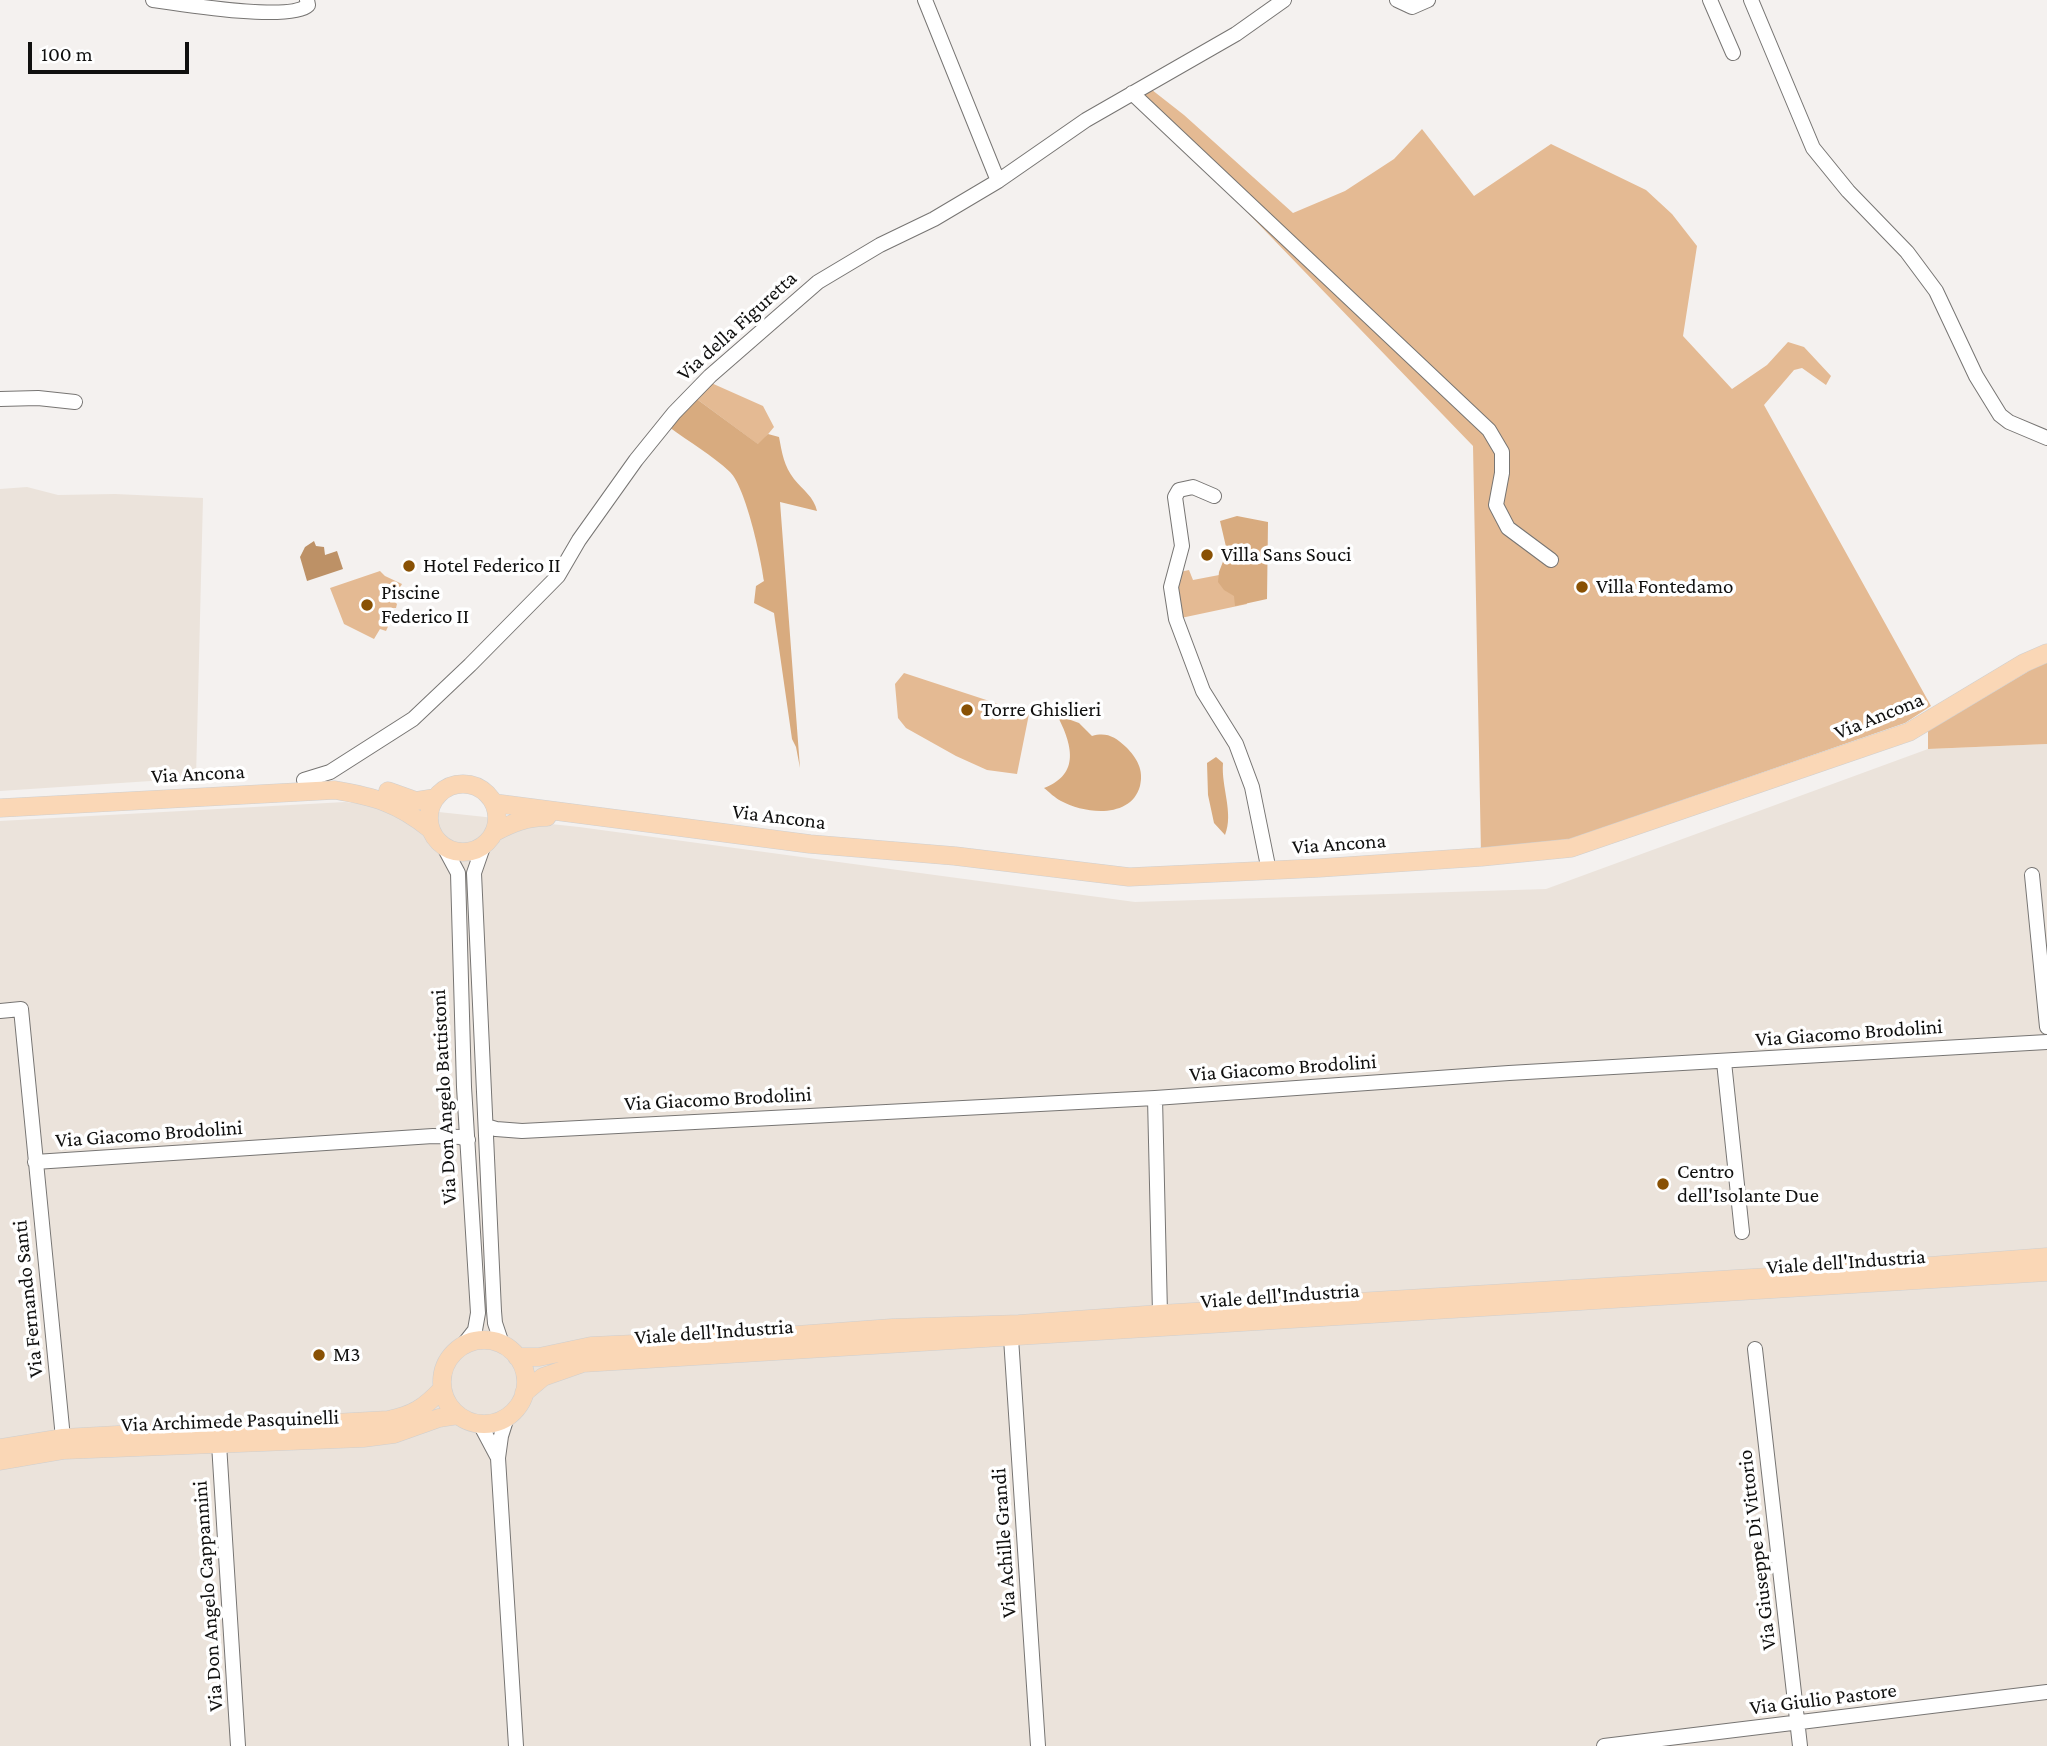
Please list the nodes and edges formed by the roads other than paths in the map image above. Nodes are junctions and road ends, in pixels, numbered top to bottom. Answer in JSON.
{"nodes":[{"id":1,"x":153,"y":0,"type":"edge"},
{"id":2,"x":307,"y":0,"type":"edge"},
{"id":3,"x":925,"y":0,"type":"edge"},
{"id":4,"x":1284,"y":0,"type":"edge"},
{"id":5,"x":1397,"y":0,"type":"edge"},
{"id":6,"x":1428,"y":0,"type":"edge"},
{"id":7,"x":1710,"y":0,"type":"edge"},
{"id":8,"x":1751,"y":0,"type":"edge"},
{"id":9,"x":1733,"y":53,"type":"dead end"},
{"id":10,"x":1132,"y":93,"type":"junction"},
{"id":11,"x":998,"y":181,"type":"junction"},
{"id":12,"x":0,"y":399,"type":"edge"},
{"id":13,"x":75,"y":402,"type":"dead end"},
{"id":14,"x":2047,"y":438,"type":"edge"},
{"id":15,"x":1214,"y":496,"type":"dead end"},
{"id":16,"x":1551,"y":561,"type":"dead end"},
{"id":17,"x":2047,"y":653,"type":"edge"},
{"id":18,"x":304,"y":780,"type":"junction"},
{"id":19,"x":0,"y":798,"type":"edge"},
{"id":20,"x":435,"y":798,"type":"junction"},
{"id":21,"x":494,"y":803,"type":"junction"},
{"id":22,"x":0,"y":808,"type":"edge"},
{"id":23,"x":596,"y":816,"type":"junction"},
{"id":24,"x":430,"y":829,"type":"junction"},
{"id":25,"x":495,"y":832,"type":"junction"},
{"id":26,"x":444,"y":847,"type":"junction"},
{"id":27,"x":483,"y":847,"type":"junction"},
{"id":28,"x":1269,"y":871,"type":"junction"},
{"id":29,"x":2032,"y":875,"type":"dead end"},
{"id":30,"x":0,"y":1011,"type":"edge"},
{"id":31,"x":2047,"y":1027,"type":"edge"},
{"id":32,"x":2047,"y":1042,"type":"edge"},
{"id":33,"x":1724,"y":1062,"type":"junction"},
{"id":34,"x":1155,"y":1098,"type":"junction"},
{"id":35,"x":486,"y":1133,"type":"junction"},
{"id":36,"x":467,"y":1134,"type":"junction"},
{"id":37,"x":35,"y":1162,"type":"junction"},
{"id":38,"x":1742,"y":1232,"type":"dead end"},
{"id":39,"x":2047,"y":1257,"type":"edge"},
{"id":40,"x":2047,"y":1272,"type":"edge"},
{"id":41,"x":1160,"y":1314,"type":"junction"},
{"id":42,"x":1011,"y":1338,"type":"junction"},
{"id":43,"x":464,"y":1344,"type":"junction"},
{"id":44,"x":502,"y":1344,"type":"junction"},
{"id":45,"x":1755,"y":1349,"type":"dead end"},
{"id":46,"x":517,"y":1357,"type":"junction"},
{"id":47,"x":442,"y":1389,"type":"junction"},
{"id":48,"x":524,"y":1393,"type":"junction"},
{"id":49,"x":458,"y":1415,"type":"junction"},
{"id":50,"x":507,"y":1417,"type":"junction"},
{"id":51,"x":480,"y":1423,"type":"junction"},
{"id":52,"x":63,"y":1438,"type":"junction"},
{"id":53,"x":219,"y":1444,"type":"junction"},
{"id":54,"x":0,"y":1448,"type":"edge"},
{"id":55,"x":498,"y":1458,"type":"junction"},
{"id":56,"x":0,"y":1461,"type":"edge"},
{"id":57,"x":2047,"y":1692,"type":"edge"},
{"id":58,"x":1798,"y":1723,"type":"junction"},
{"id":59,"x":238,"y":1746,"type":"edge"},
{"id":60,"x":516,"y":1746,"type":"edge"},
{"id":61,"x":1038,"y":1746,"type":"edge"},
{"id":62,"x":1604,"y":1746,"type":"edge"},
{"id":63,"x":1800,"y":1746,"type":"edge"}],
"edges":[{"from":1,"to":2,"type":"street"},
{"from":3,"to":11,"type":"street"},
{"from":4,"to":10,"type":"street","name":"Via della Figuretta"},
{"from":5,"to":6,"type":"street"},
{"from":7,"to":9,"type":"street"},
{"from":8,"to":14,"type":"street"},
{"from":10,"to":11,"type":"street","name":"Via della Figuretta"},
{"from":10,"to":16,"type":"street"},
{"from":11,"to":18,"type":"street","name":"Via della Figuretta"},
{"from":12,"to":13,"type":"street"},
{"from":15,"to":28,"type":"street"},
{"from":17,"to":28,"type":"main road","name":"Via Ancona"},
{"from":18,"to":19,"type":"main road","name":"Via Ancona"},
{"from":18,"to":20,"type":"main road","name":"Via Ancona"},
{"from":20,"to":21,"type":"main road","name":"Via Ancona"},
{"from":20,"to":24,"type":"main road"},
{"from":21,"to":23,"type":"main road","name":"Via Ancona"},
{"from":21,"to":25,"type":"main road"},
{"from":22,"to":24,"type":"main road","name":"Via Ancona"},
{"from":23,"to":25,"type":"main road","name":"Via Ancona"},
{"from":23,"to":28,"type":"main road","name":"Via Ancona"},
{"from":24,"to":26,"type":"main road","name":"Via Ancona"},
{"from":25,"to":27,"type":"main road","name":"Via Ancona"},
{"from":26,"to":27,"type":"main road"},
{"from":26,"to":36,"type":"street","name":"Via Don Angelo Battistoni"},
{"from":27,"to":35,"type":"street","name":"Via Don Angelo Battistoni"},
{"from":29,"to":31,"type":"street"},
{"from":30,"to":37,"type":"street","name":"Via Fernando Santi"},
{"from":32,"to":33,"type":"street","name":"Via Giacomo Brodolini"},
{"from":33,"to":34,"type":"street","name":"Via Giacomo Brodolini"},
{"from":33,"to":38,"type":"street"},
{"from":34,"to":35,"type":"street","name":"Via Giacomo Brodolini"},
{"from":34,"to":41,"type":"street"},
{"from":35,"to":44,"type":"street","name":"Via Don Angelo Battistoni"},
{"from":36,"to":37,"type":"street","name":"Via Giacomo Brodolini"},
{"from":36,"to":43,"type":"street","name":"Via Don Angelo Battistoni"},
{"from":37,"to":52,"type":"street","name":"Via Fernando Santi"},
{"from":39,"to":41,"type":"main road","name":"Viale dell'Industria"},
{"from":40,"to":42,"type":"main road","name":"Viale dell'Industria"},
{"from":41,"to":46,"type":"main road","name":"Viale dell'Industria"},
{"from":42,"to":48,"type":"main road","name":"Viale dell'Industria"},
{"from":42,"to":61,"type":"street","name":"Via Achille Grandi"},
{"from":43,"to":44,"type":"main road"},
{"from":43,"to":47,"type":"main road","name":"Via Don Angelo Battistoni"},
{"from":44,"to":46,"type":"main road"},
{"from":45,"to":58,"type":"street","name":"Via Giuseppe Di Vittorio"},
{"from":46,"to":48,"type":"main road"},
{"from":47,"to":49,"type":"main road"},
{"from":47,"to":52,"type":"main road","name":"Via Archimede Pasquinelli"},
{"from":48,"to":50,"type":"main road"},
{"from":49,"to":51,"type":"main road"},
{"from":49,"to":53,"type":"main road","name":"Via Archimede Pasquinelli"},
{"from":50,"to":51,"type":"main road"},
{"from":50,"to":55,"type":"street"},
{"from":51,"to":55,"type":"street"},
{"from":52,"to":54,"type":"main road","name":"Via Archimede Pasquinelli"},
{"from":53,"to":56,"type":"main road","name":"Via Archimede Pasquinelli"},
{"from":53,"to":59,"type":"street","name":"Via Don Angelo Cappannini"},
{"from":55,"to":60,"type":"street"},
{"from":57,"to":58,"type":"street","name":"Via Giulio Pastore"},
{"from":58,"to":62,"type":"street","name":"Via Giulio Pastore"},
{"from":58,"to":63,"type":"street","name":"Via Giuseppe Di Vittorio"}]}
